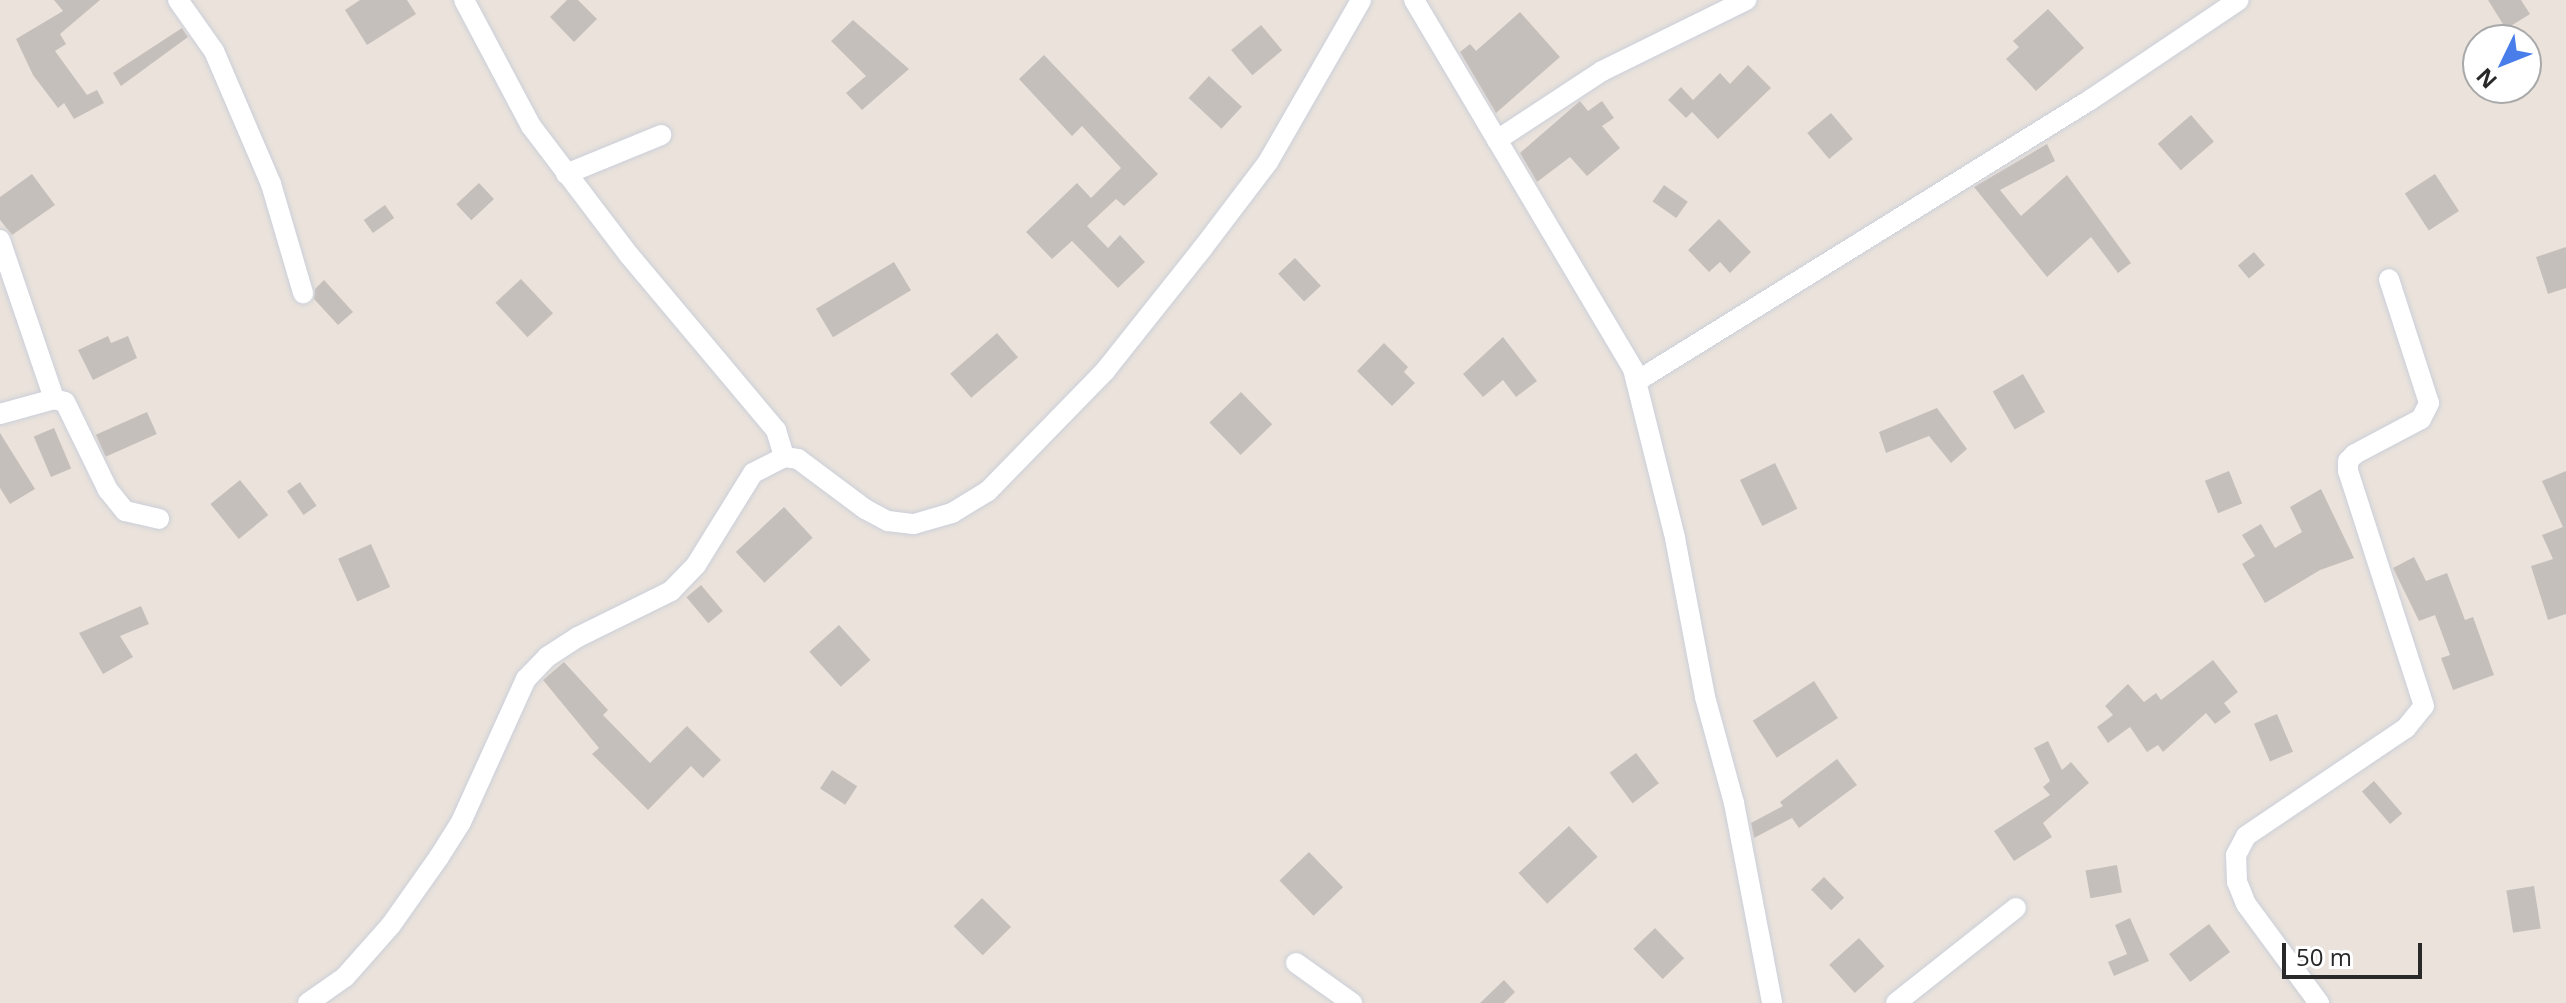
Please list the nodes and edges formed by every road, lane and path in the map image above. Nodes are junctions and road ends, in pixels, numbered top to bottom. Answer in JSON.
{"nodes":[{"id":1,"x":178,"y":0,"type":"edge"},
{"id":2,"x":464,"y":0,"type":"edge"},
{"id":3,"x":1361,"y":0,"type":"edge"},
{"id":4,"x":1414,"y":0,"type":"edge"},
{"id":5,"x":1746,"y":0,"type":"edge"},
{"id":6,"x":2239,"y":0,"type":"edge"},
{"id":7,"x":661,"y":135,"type":"dead end"},
{"id":8,"x":1497,"y":140,"type":"junction"},
{"id":9,"x":566,"y":174,"type":"junction"},
{"id":10,"x":0,"y":240,"type":"edge"},
{"id":11,"x":2389,"y":279,"type":"dead end"},
{"id":12,"x":303,"y":293,"type":"dead end"},
{"id":13,"x":1637,"y":381,"type":"junction"},
{"id":14,"x":54,"y":399,"type":"junction"},
{"id":15,"x":0,"y":414,"type":"edge"},
{"id":16,"x":784,"y":457,"type":"junction"},
{"id":17,"x":159,"y":519,"type":"dead end"},
{"id":18,"x":2016,"y":908,"type":"dead end"},
{"id":19,"x":1296,"y":963,"type":"dead end"},
{"id":20,"x":308,"y":1003,"type":"edge"},
{"id":21,"x":1352,"y":1003,"type":"edge"},
{"id":22,"x":1772,"y":1003,"type":"edge"},
{"id":23,"x":1896,"y":1003,"type":"edge"},
{"id":24,"x":2319,"y":1003,"type":"edge"}],
"edges":[{"from":1,"to":12,"type":"street"},
{"from":2,"to":9,"type":"street"},
{"from":3,"to":16,"type":"street"},
{"from":4,"to":8,"type":"street"},
{"from":5,"to":8,"type":"street"},
{"from":6,"to":13,"type":"street"},
{"from":7,"to":9,"type":"street"},
{"from":8,"to":13,"type":"street"},
{"from":9,"to":16,"type":"street"},
{"from":10,"to":14,"type":"street"},
{"from":11,"to":24,"type":"street"},
{"from":13,"to":22,"type":"street"},
{"from":14,"to":15,"type":"street"},
{"from":14,"to":17,"type":"street"},
{"from":16,"to":20,"type":"street"},
{"from":18,"to":23,"type":"street"},
{"from":19,"to":21,"type":"street"}]}
